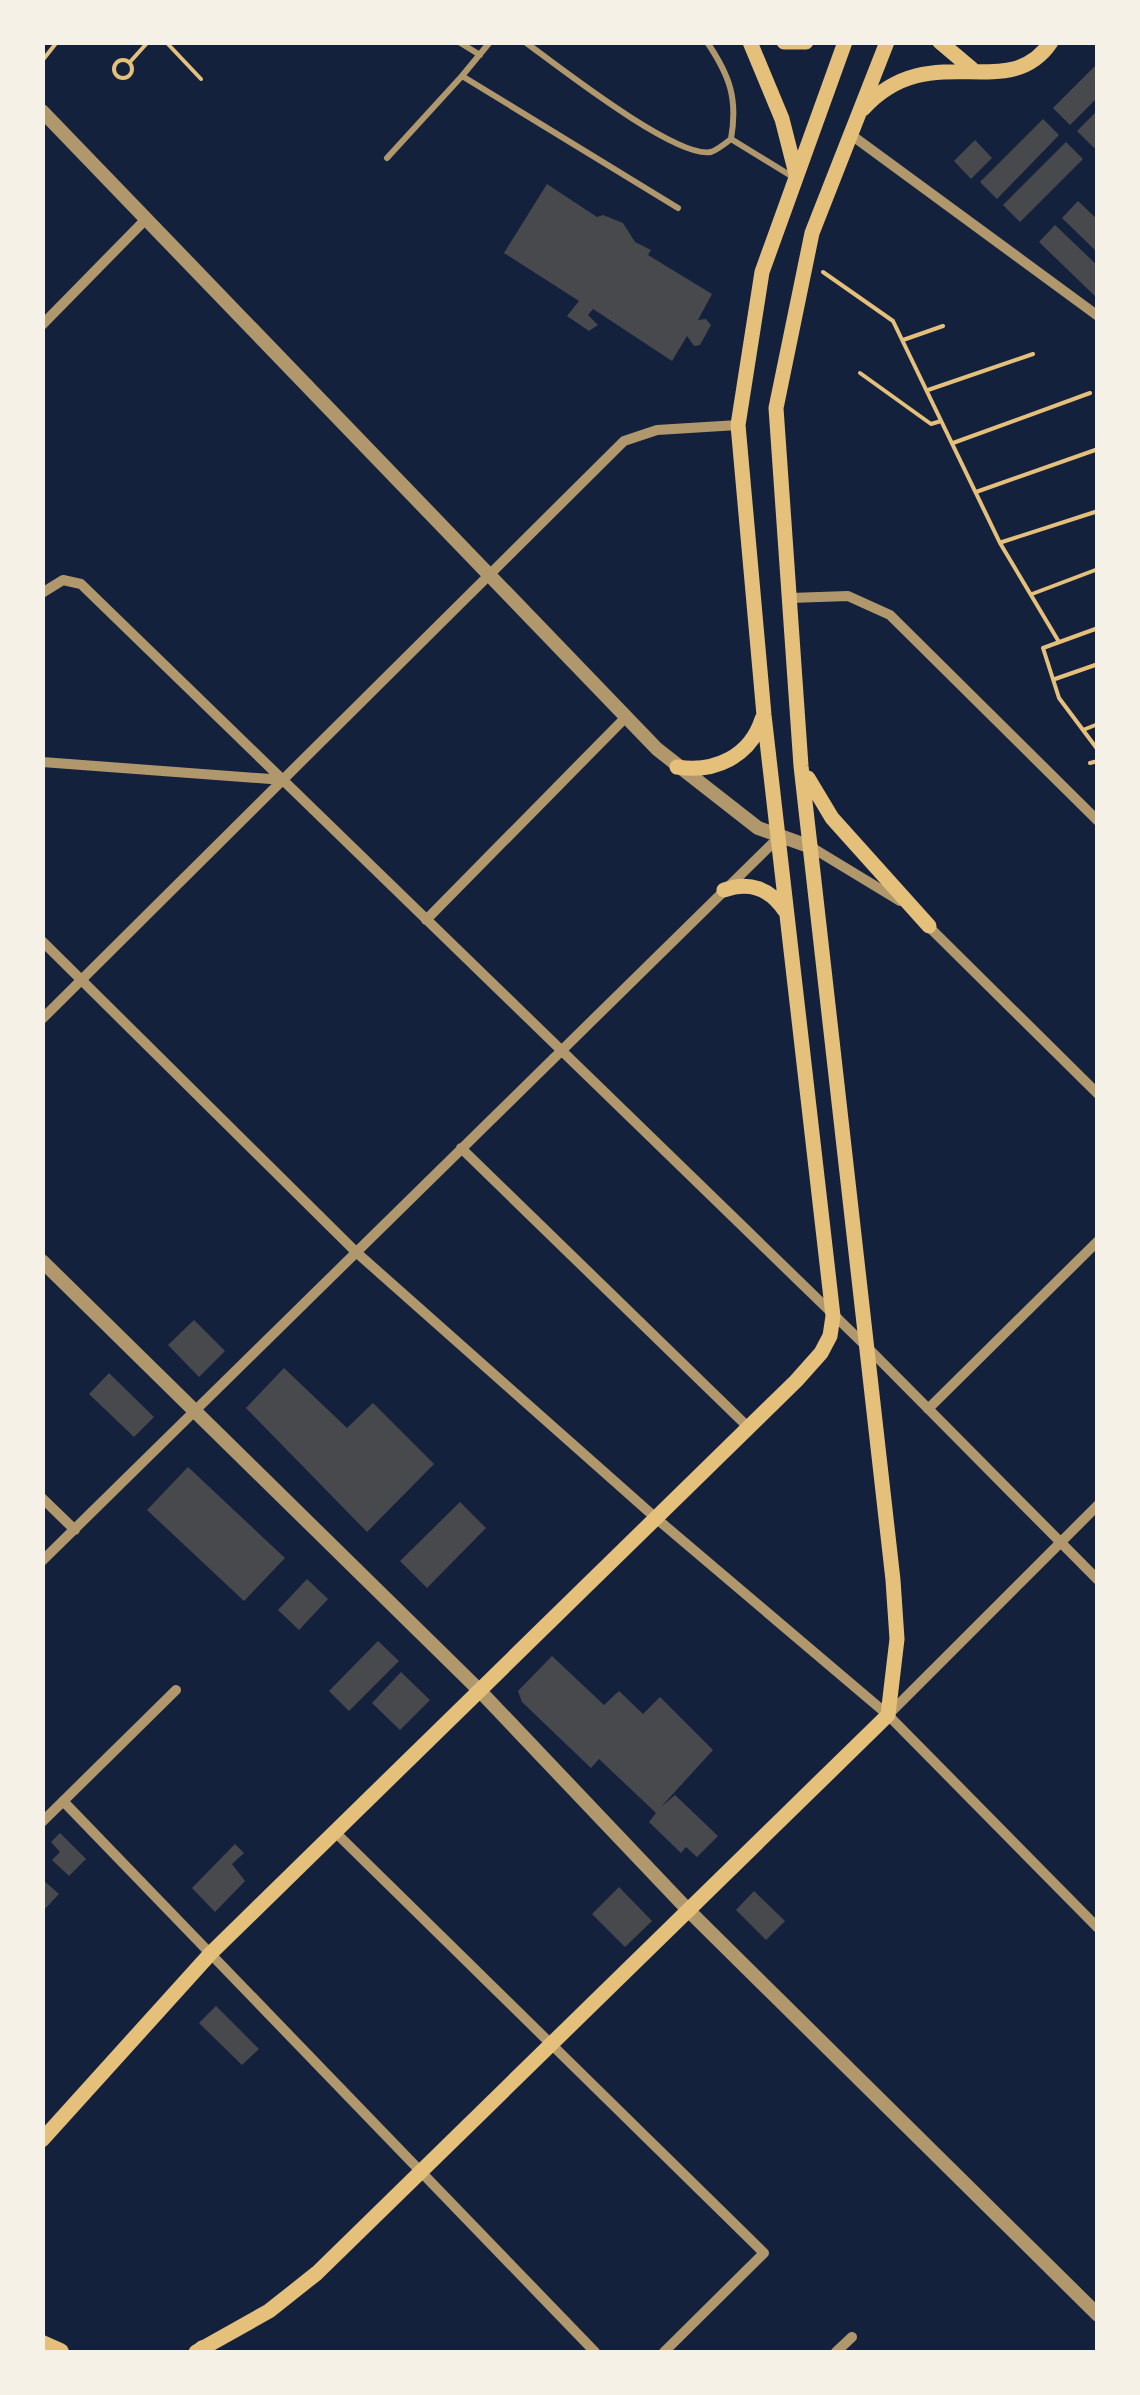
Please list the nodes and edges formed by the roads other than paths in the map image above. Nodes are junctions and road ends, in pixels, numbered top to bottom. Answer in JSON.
{"nodes":[{"id":1,"x":459,"y":42,"type":"edge"},
{"id":2,"x":490,"y":42,"type":"edge"},
{"id":3,"x":525,"y":42,"type":"edge"},
{"id":4,"x":707,"y":42,"type":"edge"},
{"id":5,"x":750,"y":42,"type":"edge"},
{"id":6,"x":784,"y":42,"type":"edge"},
{"id":7,"x":806,"y":42,"type":"edge"},
{"id":8,"x":846,"y":42,"type":"edge"},
{"id":9,"x":887,"y":42,"type":"edge"},
{"id":10,"x":940,"y":42,"type":"edge"},
{"id":11,"x":1051,"y":42,"type":"edge"},
{"id":12,"x":480,"y":55,"type":"junction"},
{"id":13,"x":976,"y":72,"type":"junction"},
{"id":14,"x":462,"y":76,"type":"junction"},
{"id":15,"x":42,"y":111,"type":"edge"},
{"id":16,"x":857,"y":116,"type":"junction"},
{"id":17,"x":850,"y":134,"type":"junction"},
{"id":18,"x":731,"y":139,"type":"junction"},
{"id":19,"x":387,"y":158,"type":"dead end"},
{"id":20,"x":795,"y":175,"type":"junction"},
{"id":21,"x":678,"y":208,"type":"dead end"},
{"id":22,"x":147,"y":218,"type":"junction"},
{"id":23,"x":1098,"y":316,"type":"edge"},
{"id":24,"x":42,"y":325,"type":"edge"},
{"id":25,"x":738,"y":425,"type":"junction"},
{"id":26,"x":491,"y":574,"type":"junction"},
{"id":27,"x":42,"y":593,"type":"edge"},
{"id":28,"x":790,"y":598,"type":"junction"},
{"id":29,"x":764,"y":715,"type":"junction"},
{"id":30,"x":625,"y":718,"type":"junction"},
{"id":31,"x":42,"y":762,"type":"edge"},
{"id":32,"x":802,"y":766,"type":"junction"},
{"id":33,"x":677,"y":767,"type":"junction"},
{"id":34,"x":285,"y":780,"type":"junction"},
{"id":35,"x":1098,"y":821,"type":"edge"},
{"id":36,"x":779,"y":837,"type":"junction"},
{"id":37,"x":811,"y":848,"type":"junction"},
{"id":38,"x":724,"y":890,"type":"junction"},
{"id":39,"x":787,"y":916,"type":"junction"},
{"id":40,"x":426,"y":920,"type":"junction"},
{"id":41,"x":929,"y":926,"type":"junction"},
{"id":42,"x":42,"y":941,"type":"edge"},
{"id":43,"x":80,"y":982,"type":"junction"},
{"id":44,"x":42,"y":1019,"type":"edge"},
{"id":45,"x":559,"y":1054,"type":"junction"},
{"id":46,"x":1095,"y":1085,"type":"edge"},
{"id":47,"x":462,"y":1148,"type":"junction"},
{"id":48,"x":1098,"y":1241,"type":"edge"},
{"id":49,"x":356,"y":1252,"type":"junction"},
{"id":50,"x":42,"y":1260,"type":"edge"},
{"id":51,"x":833,"y":1316,"type":"junction"},
{"id":52,"x":870,"y":1350,"type":"junction"},
{"id":53,"x":928,"y":1409,"type":"junction"},
{"id":54,"x":193,"y":1412,"type":"junction"},
{"id":55,"x":748,"y":1427,"type":"junction"},
{"id":56,"x":42,"y":1498,"type":"edge"},
{"id":57,"x":1098,"y":1506,"type":"edge"},
{"id":58,"x":656,"y":1519,"type":"junction"},
{"id":59,"x":74,"y":1530,"type":"junction"},
{"id":60,"x":1061,"y":1542,"type":"junction"},
{"id":61,"x":42,"y":1562,"type":"edge"},
{"id":62,"x":1098,"y":1580,"type":"edge"},
{"id":63,"x":176,"y":1690,"type":"dead end"},
{"id":64,"x":479,"y":1690,"type":"junction"},
{"id":65,"x":888,"y":1715,"type":"junction"},
{"id":66,"x":64,"y":1801,"type":"junction"},
{"id":67,"x":42,"y":1822,"type":"edge"},
{"id":68,"x":334,"y":1831,"type":"junction"},
{"id":69,"x":688,"y":1910,"type":"junction"},
{"id":70,"x":1098,"y":1928,"type":"edge"},
{"id":71,"x":211,"y":1953,"type":"junction"},
{"id":72,"x":549,"y":2042,"type":"junction"},
{"id":73,"x":42,"y":2140,"type":"edge"},
{"id":74,"x":421,"y":2171,"type":"junction"},
{"id":75,"x":1098,"y":2315,"type":"edge"},
{"id":76,"x":852,"y":2337,"type":"dead end"},
{"id":77,"x":42,"y":2344,"type":"edge"},
{"id":78,"x":200,"y":2351,"type":"edge"},
{"id":79,"x":60,"y":2352,"type":"edge"},
{"id":80,"x":595,"y":2352,"type":"edge"},
{"id":81,"x":664,"y":2352,"type":"edge"},
{"id":82,"x":836,"y":2352,"type":"edge"}],
"edges":[{"from":1,"to":12,"type":"lane"},
{"from":2,"to":12,"type":"lane"},
{"from":3,"to":18,"type":"lane"},
{"from":4,"to":18,"type":"lane"},
{"from":5,"to":20,"type":"main road"},
{"from":6,"to":7,"type":"main road"},
{"from":8,"to":20,"type":"main road"},
{"from":9,"to":16,"type":"main road"},
{"from":10,"to":13,"type":"main road"},
{"from":11,"to":13,"type":"main road"},
{"from":12,"to":14,"type":"lane"},
{"from":13,"to":16,"type":"main road"},
{"from":14,"to":19,"type":"lane"},
{"from":14,"to":21,"type":"lane"},
{"from":15,"to":22,"type":"street"},
{"from":16,"to":17,"type":"main road"},
{"from":17,"to":23,"type":"street"},
{"from":17,"to":28,"type":"main road"},
{"from":18,"to":20,"type":"lane"},
{"from":20,"to":25,"type":"main road"},
{"from":22,"to":24,"type":"street"},
{"from":22,"to":26,"type":"street"},
{"from":25,"to":26,"type":"street"},
{"from":25,"to":29,"type":"main road"},
{"from":26,"to":30,"type":"street"},
{"from":26,"to":34,"type":"street"},
{"from":27,"to":34,"type":"street"},
{"from":28,"to":32,"type":"main road"},
{"from":28,"to":35,"type":"street"},
{"from":29,"to":33,"type":"main road"},
{"from":29,"to":36,"type":"main road"},
{"from":30,"to":33,"type":"street"},
{"from":30,"to":40,"type":"street"},
{"from":31,"to":34,"type":"street"},
{"from":32,"to":37,"type":"main road"},
{"from":32,"to":41,"type":"main road"},
{"from":33,"to":36,"type":"street"},
{"from":34,"to":40,"type":"street"},
{"from":34,"to":43,"type":"street"},
{"from":36,"to":37,"type":"street"},
{"from":36,"to":38,"type":"street"},
{"from":36,"to":39,"type":"main road"},
{"from":37,"to":41,"type":"street"},
{"from":37,"to":52,"type":"main road"},
{"from":38,"to":39,"type":"main road"},
{"from":38,"to":45,"type":"street"},
{"from":39,"to":51,"type":"main road"},
{"from":40,"to":45,"type":"street"},
{"from":41,"to":46,"type":"street"},
{"from":42,"to":43,"type":"street"},
{"from":43,"to":44,"type":"street"},
{"from":43,"to":49,"type":"street"},
{"from":45,"to":47,"type":"street"},
{"from":45,"to":51,"type":"street"},
{"from":47,"to":49,"type":"street"},
{"from":47,"to":55,"type":"street"},
{"from":48,"to":53,"type":"street"},
{"from":49,"to":54,"type":"street"},
{"from":49,"to":58,"type":"street"},
{"from":50,"to":54,"type":"street"},
{"from":51,"to":52,"type":"street"},
{"from":51,"to":55,"type":"main road"},
{"from":52,"to":53,"type":"street"},
{"from":52,"to":65,"type":"main road"},
{"from":53,"to":60,"type":"street"},
{"from":54,"to":59,"type":"street"},
{"from":54,"to":64,"type":"street"},
{"from":55,"to":58,"type":"main road"},
{"from":56,"to":59,"type":"street"},
{"from":57,"to":60,"type":"street"},
{"from":58,"to":64,"type":"main road"},
{"from":58,"to":65,"type":"street"},
{"from":59,"to":61,"type":"street"},
{"from":60,"to":62,"type":"street"},
{"from":60,"to":65,"type":"street"},
{"from":63,"to":66,"type":"street"},
{"from":64,"to":68,"type":"main road"},
{"from":64,"to":69,"type":"street"},
{"from":65,"to":69,"type":"main road"},
{"from":65,"to":70,"type":"street"},
{"from":66,"to":67,"type":"street"},
{"from":66,"to":71,"type":"street"},
{"from":68,"to":71,"type":"main road"},
{"from":68,"to":72,"type":"street"},
{"from":69,"to":72,"type":"main road"},
{"from":69,"to":75,"type":"street"},
{"from":71,"to":73,"type":"main road"},
{"from":71,"to":74,"type":"street"},
{"from":72,"to":74,"type":"main road"},
{"from":72,"to":81,"type":"street"},
{"from":74,"to":78,"type":"main road"},
{"from":74,"to":80,"type":"street"},
{"from":76,"to":82,"type":"street"},
{"from":77,"to":79,"type":"main road"}]}
